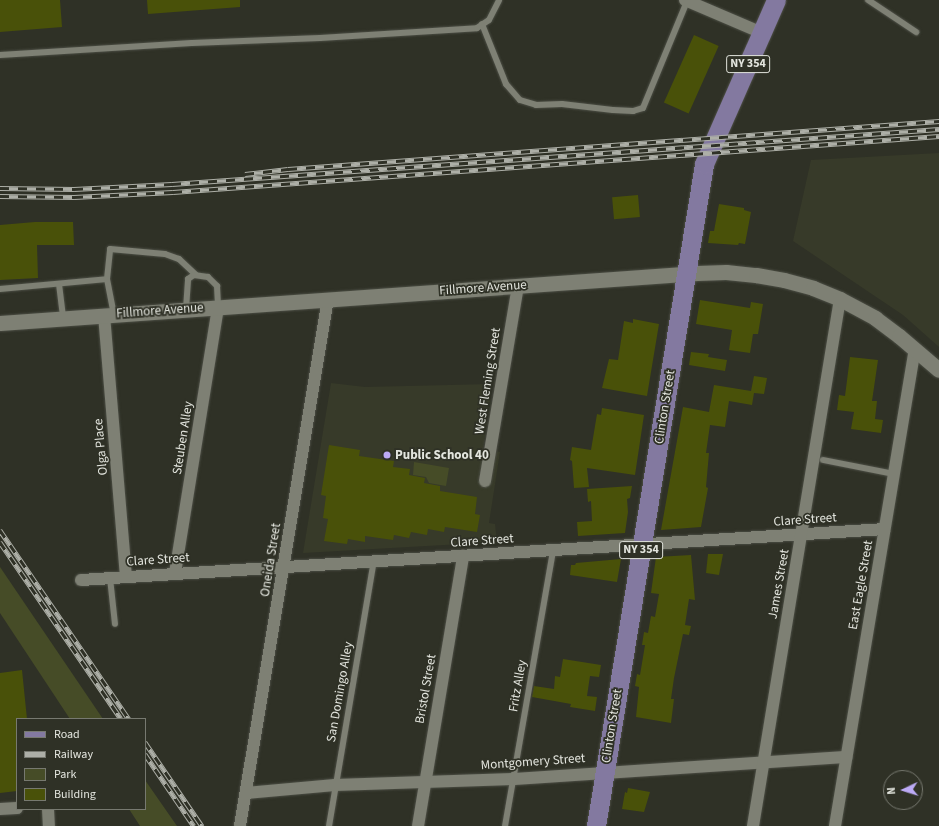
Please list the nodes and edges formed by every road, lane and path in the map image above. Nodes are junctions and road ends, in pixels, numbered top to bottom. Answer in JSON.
{"nodes":[{"id":1,"x":499,"y":0,"type":"edge"},
{"id":2,"x":686,"y":0,"type":"edge"},
{"id":3,"x":776,"y":0,"type":"edge"},
{"id":4,"x":868,"y":0,"type":"edge"},
{"id":5,"x":482,"y":24,"type":"junction"},
{"id":6,"x":916,"y":32,"type":"dead end"},
{"id":7,"x":762,"y":33,"type":"junction"},
{"id":8,"x":0,"y":55,"type":"edge"},
{"id":9,"x":687,"y":274,"type":"junction"},
{"id":10,"x":196,"y":275,"type":"junction"},
{"id":11,"x":107,"y":279,"type":"junction"},
{"id":12,"x":59,"y":284,"type":"junction"},
{"id":13,"x":518,"y":286,"type":"junction"},
{"id":14,"x":0,"y":289,"type":"edge"},
{"id":15,"x":328,"y":299,"type":"junction"},
{"id":16,"x":840,"y":299,"type":"junction"},
{"id":17,"x":218,"y":307,"type":"junction"},
{"id":18,"x":186,"y":310,"type":"junction"},
{"id":19,"x":109,"y":315,"type":"junction"},
{"id":20,"x":63,"y":318,"type":"junction"},
{"id":21,"x":0,"y":322,"type":"edge"},
{"id":22,"x":914,"y":349,"type":"junction"},
{"id":23,"x":939,"y":370,"type":"edge"},
{"id":24,"x":823,"y":460,"type":"dead end"},
{"id":25,"x":894,"y":474,"type":"junction"},
{"id":26,"x":485,"y":481,"type":"dead end"},
{"id":27,"x":884,"y":530,"type":"junction"},
{"id":28,"x":801,"y":535,"type":"junction"},
{"id":29,"x":642,"y":545,"type":"junction"},
{"id":30,"x":553,"y":550,"type":"junction"},
{"id":31,"x":463,"y":556,"type":"junction"},
{"id":32,"x":374,"y":562,"type":"junction"},
{"id":33,"x":284,"y":567,"type":"junction"},
{"id":34,"x":175,"y":573,"type":"junction"},
{"id":35,"x":126,"y":577,"type":"junction"},
{"id":36,"x":110,"y":578,"type":"junction"},
{"id":37,"x":81,"y":580,"type":"dead end"},
{"id":38,"x":115,"y":624,"type":"dead end"},
{"id":39,"x":846,"y":757,"type":"junction"},
{"id":40,"x":763,"y":762,"type":"junction"},
{"id":41,"x":604,"y":772,"type":"junction"},
{"id":42,"x":513,"y":779,"type":"junction"},
{"id":43,"x":424,"y":782,"type":"junction"},
{"id":44,"x":335,"y":785,"type":"junction"},
{"id":45,"x":246,"y":793,"type":"junction"},
{"id":46,"x":16,"y":808,"type":"edge"},
{"id":47,"x":0,"y":809,"type":"edge"},
{"id":48,"x":48,"y":810,"type":"edge"},
{"id":49,"x":50,"y":826,"type":"edge"},
{"id":50,"x":240,"y":826,"type":"edge"},
{"id":51,"x":329,"y":826,"type":"edge"},
{"id":52,"x":418,"y":826,"type":"edge"},
{"id":53,"x":505,"y":826,"type":"edge"},
{"id":54,"x":596,"y":826,"type":"edge"},
{"id":55,"x":752,"y":826,"type":"edge"},
{"id":56,"x":835,"y":826,"type":"edge"}],
"edges":[{"from":1,"to":5,"type":"lane"},
{"from":2,"to":5,"type":"lane"},
{"from":2,"to":7,"type":"street"},
{"from":3,"to":7,"type":"main road","name":"Clinton Street","number":"NY 354"},
{"from":4,"to":6,"type":"lane"},
{"from":5,"to":8,"type":"lane"},
{"from":7,"to":9,"type":"main road","name":"Clinton Street","number":"NY 354"},
{"from":9,"to":13,"type":"street","name":"Fillmore Avenue"},
{"from":9,"to":16,"type":"street","name":"Fillmore Avenue"},
{"from":9,"to":29,"type":"main road","name":"Clinton Street","number":"NY 354"},
{"from":10,"to":11,"type":"lane"},
{"from":10,"to":17,"type":"lane"},
{"from":10,"to":18,"type":"lane"},
{"from":11,"to":12,"type":"lane"},
{"from":11,"to":19,"type":"lane"},
{"from":12,"to":14,"type":"lane"},
{"from":12,"to":20,"type":"lane"},
{"from":13,"to":15,"type":"street","name":"Fillmore Avenue"},
{"from":13,"to":26,"type":"street","name":"West Fleming Street"},
{"from":15,"to":17,"type":"street","name":"Fillmore Avenue"},
{"from":15,"to":33,"type":"street","name":"Oneida Street"},
{"from":16,"to":22,"type":"street","name":"Fillmore Avenue"},
{"from":16,"to":28,"type":"street","name":"James Street"},
{"from":17,"to":18,"type":"street","name":"Fillmore Avenue"},
{"from":17,"to":34,"type":"street","name":"Steuben Alley"},
{"from":18,"to":19,"type":"street","name":"Fillmore Avenue"},
{"from":19,"to":20,"type":"street","name":"Fillmore Avenue"},
{"from":19,"to":35,"type":"street","name":"Olga Place"},
{"from":20,"to":21,"type":"street","name":"Fillmore Avenue"},
{"from":22,"to":23,"type":"street","name":"Fillmore Avenue"},
{"from":22,"to":25,"type":"street","name":"East Eagle Street"},
{"from":24,"to":25,"type":"lane"},
{"from":25,"to":27,"type":"street","name":"East Eagle Street"},
{"from":27,"to":28,"type":"street","name":"Clare Street"},
{"from":27,"to":39,"type":"street","name":"East Eagle Street"},
{"from":28,"to":29,"type":"street","name":"Clare Street"},
{"from":28,"to":40,"type":"street","name":"James Street"},
{"from":29,"to":30,"type":"street","name":"Clare Street"},
{"from":29,"to":41,"type":"main road","name":"Clinton Street","number":"NY 354"},
{"from":30,"to":31,"type":"street","name":"Clare Street"},
{"from":30,"to":42,"type":"lane","name":"Fritz Alley"},
{"from":31,"to":32,"type":"street","name":"Clare Street"},
{"from":31,"to":43,"type":"street","name":"Bristol Street"},
{"from":32,"to":33,"type":"street","name":"Clare Street"},
{"from":32,"to":44,"type":"lane","name":"San Domingo Alley"},
{"from":33,"to":34,"type":"street","name":"Clare Street"},
{"from":33,"to":45,"type":"street","name":"Oneida Street"},
{"from":34,"to":35,"type":"street","name":"Clare Street"},
{"from":35,"to":36,"type":"street","name":"Clare Street"},
{"from":36,"to":37,"type":"street","name":"Clare Street"},
{"from":36,"to":38,"type":"lane"},
{"from":39,"to":40,"type":"street","name":"Montgomery Street"},
{"from":39,"to":56,"type":"street","name":"East Eagle Street"},
{"from":40,"to":41,"type":"street","name":"Montgomery Street"},
{"from":40,"to":55,"type":"street","name":"James Street"},
{"from":41,"to":42,"type":"street","name":"Montgomery Street"},
{"from":41,"to":54,"type":"main road","name":"Clinton Street","number":"NY 354"},
{"from":42,"to":43,"type":"street","name":"Montgomery Street"},
{"from":42,"to":53,"type":"lane","name":"Fritz Alley"},
{"from":43,"to":44,"type":"street","name":"Montgomery Street"},
{"from":43,"to":52,"type":"street","name":"Bristol Street"},
{"from":44,"to":45,"type":"street","name":"Montgomery Street"},
{"from":44,"to":51,"type":"lane","name":"San Domingo Alley"},
{"from":45,"to":50,"type":"street","name":"Oneida Street"},
{"from":46,"to":47,"type":"street"},
{"from":48,"to":49,"type":"street"}]}
